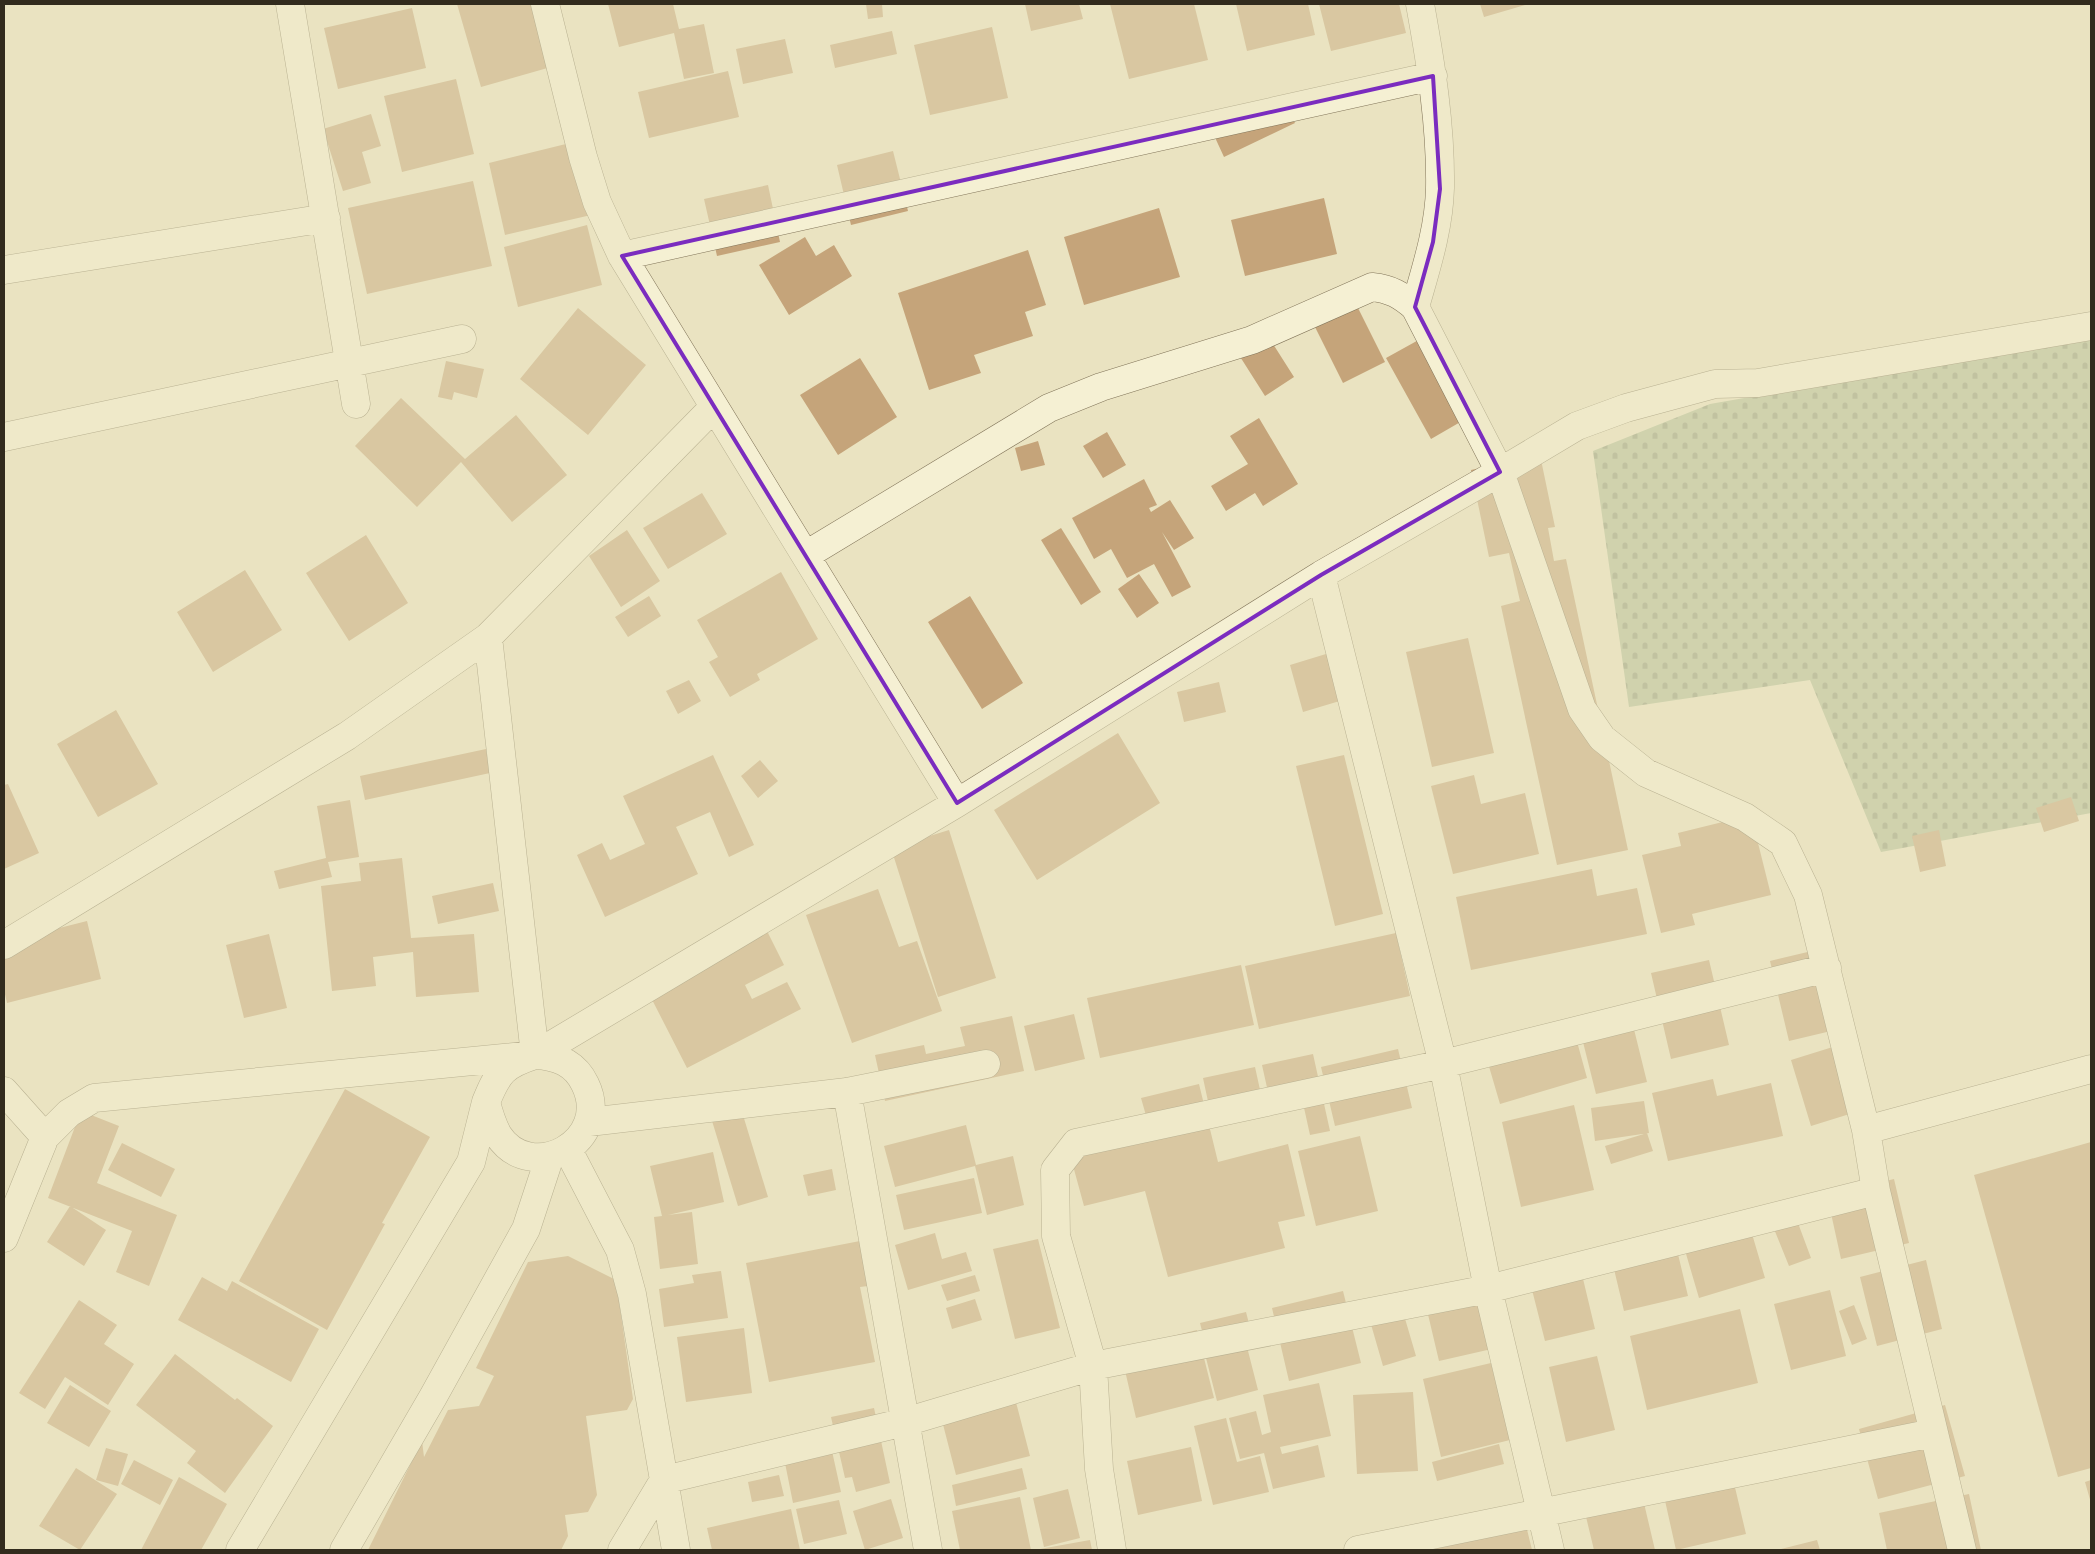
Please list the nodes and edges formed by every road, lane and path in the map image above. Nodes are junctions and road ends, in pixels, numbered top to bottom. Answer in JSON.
{"nodes":[{"id":1,"x":290,"y":4,"type":"edge"},
{"id":2,"x":545,"y":4,"type":"edge"},
{"id":3,"x":1420,"y":4,"type":"edge"},
{"id":4,"x":1433,"y":76,"type":"junction"},
{"id":5,"x":326,"y":218,"type":"junction"},
{"id":6,"x":622,"y":256,"type":"junction"},
{"id":7,"x":4,"y":270,"type":"edge"},
{"id":8,"x":1415,"y":307,"type":"junction"},
{"id":9,"x":2091,"y":326,"type":"edge"},
{"id":10,"x":462,"y":339,"type":"dead end"},
{"id":11,"x":349,"y":364,"type":"junction"},
{"id":12,"x":356,"y":404,"type":"dead end"},
{"id":13,"x":714,"y":406,"type":"junction"},
{"id":14,"x":4,"y":437,"type":"edge"},
{"id":15,"x":1500,"y":472,"type":"junction"},
{"id":16,"x":806,"y":555,"type":"junction"},
{"id":17,"x":1321,"y":575,"type":"junction"},
{"id":18,"x":488,"y":637,"type":"junction"},
{"id":19,"x":957,"y":803,"type":"junction"},
{"id":20,"x":4,"y":945,"type":"edge"},
{"id":21,"x":1826,"y":968,"type":"junction"},
{"id":22,"x":535,"y":1055,"type":"junction"},
{"id":23,"x":986,"y":1064,"type":"dead end"},
{"id":24,"x":1443,"y":1064,"type":"junction"},
{"id":25,"x":2091,"y":1068,"type":"edge"},
{"id":26,"x":4,"y":1091,"type":"edge"},
{"id":27,"x":847,"y":1092,"type":"junction"},
{"id":28,"x":486,"y":1102,"type":"junction"},
{"id":29,"x":589,"y":1122,"type":"junction"},
{"id":30,"x":1866,"y":1130,"type":"junction"},
{"id":31,"x":45,"y":1137,"type":"junction"},
{"id":32,"x":559,"y":1153,"type":"junction"},
{"id":33,"x":1876,"y":1190,"type":"junction"},
{"id":34,"x":4,"y":1238,"type":"edge"},
{"id":35,"x":1488,"y":1290,"type":"junction"},
{"id":36,"x":1093,"y":1366,"type":"junction"},
{"id":37,"x":905,"y":1422,"type":"junction"},
{"id":38,"x":1933,"y":1433,"type":"junction"},
{"id":39,"x":664,"y":1480,"type":"junction"},
{"id":40,"x":1541,"y":1512,"type":"junction"},
{"id":41,"x":240,"y":1550,"type":"edge"},
{"id":42,"x":344,"y":1550,"type":"edge"},
{"id":43,"x":622,"y":1550,"type":"edge"},
{"id":44,"x":676,"y":1550,"type":"edge"},
{"id":45,"x":928,"y":1550,"type":"edge"},
{"id":46,"x":1112,"y":1550,"type":"edge"},
{"id":47,"x":1358,"y":1550,"type":"edge"},
{"id":48,"x":1550,"y":1550,"type":"edge"},
{"id":49,"x":1962,"y":1550,"type":"edge"}],
"edges":[{"from":1,"to":5,"type":"street"},
{"from":2,"to":6,"type":"street"},
{"from":3,"to":4,"type":"street"},
{"from":4,"to":6,"type":"street"},
{"from":4,"to":8,"type":"street"},
{"from":5,"to":7,"type":"street"},
{"from":5,"to":11,"type":"street"},
{"from":6,"to":13,"type":"street"},
{"from":8,"to":15,"type":"street"},
{"from":8,"to":16,"type":"street"},
{"from":9,"to":15,"type":"street"},
{"from":10,"to":11,"type":"street"},
{"from":11,"to":12,"type":"street"},
{"from":11,"to":14,"type":"street"},
{"from":13,"to":16,"type":"street"},
{"from":13,"to":18,"type":"street"},
{"from":15,"to":17,"type":"street"},
{"from":15,"to":21,"type":"street"},
{"from":16,"to":19,"type":"street"},
{"from":17,"to":19,"type":"street"},
{"from":17,"to":24,"type":"street"},
{"from":18,"to":20,"type":"street"},
{"from":18,"to":22,"type":"street"},
{"from":19,"to":22,"type":"street"},
{"from":21,"to":24,"type":"street"},
{"from":21,"to":30,"type":"street"},
{"from":22,"to":28,"type":"street"},
{"from":22,"to":29,"type":"street"},
{"from":22,"to":31,"type":"street"},
{"from":23,"to":27,"type":"street"},
{"from":24,"to":35,"type":"street"},
{"from":24,"to":36,"type":"street"},
{"from":25,"to":30,"type":"street"},
{"from":26,"to":31,"type":"street"},
{"from":27,"to":29,"type":"street"},
{"from":27,"to":37,"type":"street"},
{"from":28,"to":32,"type":"street"},
{"from":28,"to":41,"type":"street"},
{"from":29,"to":32,"type":"street"},
{"from":30,"to":33,"type":"street"},
{"from":31,"to":34,"type":"street"},
{"from":32,"to":39,"type":"street"},
{"from":32,"to":42,"type":"street"},
{"from":33,"to":35,"type":"street"},
{"from":33,"to":38,"type":"street"},
{"from":35,"to":36,"type":"street"},
{"from":35,"to":40,"type":"street"},
{"from":36,"to":37,"type":"street"},
{"from":36,"to":46,"type":"street"},
{"from":37,"to":39,"type":"street"},
{"from":37,"to":45,"type":"street"},
{"from":38,"to":40,"type":"street"},
{"from":38,"to":49,"type":"street"},
{"from":39,"to":43,"type":"street"},
{"from":39,"to":44,"type":"street"},
{"from":40,"to":47,"type":"street"},
{"from":40,"to":48,"type":"street"}]}
